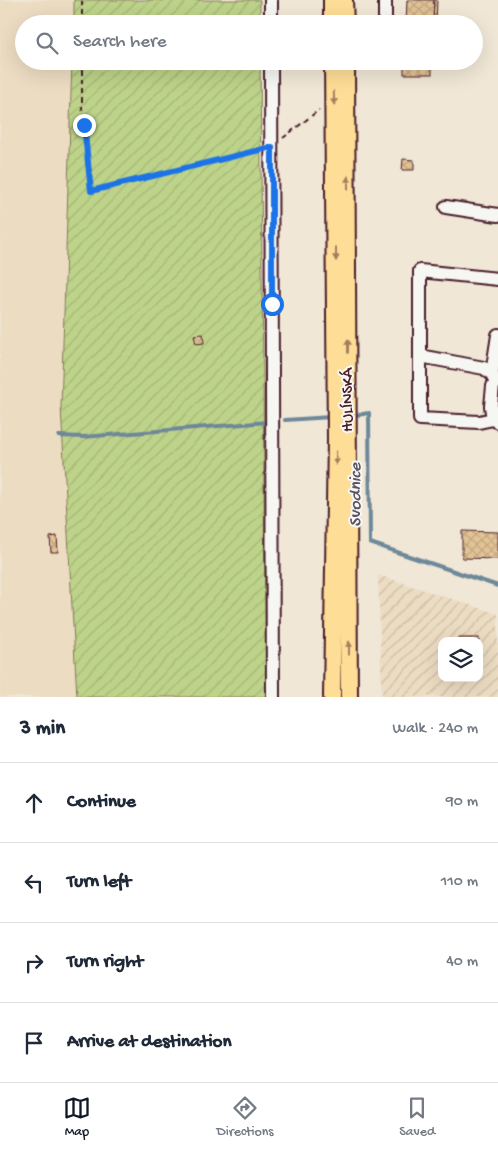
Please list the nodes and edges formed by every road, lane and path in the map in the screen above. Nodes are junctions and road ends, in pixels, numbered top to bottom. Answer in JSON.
{"nodes":[{"id":1,"x":82,"y":0,"type":"edge"},
{"id":2,"x":271,"y":0,"type":"edge"},
{"id":3,"x":332,"y":0,"type":"edge"},
{"id":4,"x":344,"y":0,"type":"edge"},
{"id":5,"x":385,"y":0,"type":"edge"},
{"id":6,"x":82,"y":15,"type":"edge"},
{"id":7,"x":271,"y":15,"type":"edge"},
{"id":8,"x":332,"y":15,"type":"edge"},
{"id":9,"x":345,"y":15,"type":"edge"},
{"id":10,"x":385,"y":15,"type":"edge"},
{"id":11,"x":82,"y":70,"type":"edge"},
{"id":12,"x":271,"y":70,"type":"edge"},
{"id":13,"x":334,"y":70,"type":"edge"},
{"id":14,"x":346,"y":70,"type":"edge"},
{"id":15,"x":325,"y":105,"type":"dead end"},
{"id":16,"x":342,"y":134,"type":"junction"},
{"id":17,"x":272,"y":147,"type":"junction"},
{"id":18,"x":446,"y":207,"type":"dead end"},
{"id":19,"x":498,"y":215,"type":"edge"},
{"id":20,"x":498,"y":279,"type":"edge"},
{"id":21,"x":498,"y":335,"type":"edge"},
{"id":22,"x":420,"y":356,"type":"junction"},
{"id":23,"x":495,"y":379,"type":"edge"},
{"id":24,"x":496,"y":420,"type":"edge"},
{"id":25,"x":273,"y":697,"type":"edge"},
{"id":26,"x":332,"y":697,"type":"edge"},
{"id":27,"x":349,"y":697,"type":"edge"}],
"edges":[{"from":1,"to":6,"type":"path"},
{"from":2,"to":7,"type":"lane"},
{"from":3,"to":8,"type":"main road"},
{"from":4,"to":9,"type":"main road"},
{"from":5,"to":10,"type":"lane"},
{"from":11,"to":17,"type":"path"},
{"from":12,"to":17,"type":"lane"},
{"from":13,"to":16,"type":"main road","one_way":true},
{"from":14,"to":16,"type":"main road"},
{"from":15,"to":17,"type":"path"},
{"from":16,"to":26,"type":"main road","name":"HULÍNSKÁ","one_way":true},
{"from":27,"to":16,"type":"main road","name":"HULÍNSKÁ","one_way":true},
{"from":17,"to":25,"type":"lane"},
{"from":18,"to":19,"type":"lane"},
{"from":20,"to":22,"type":"lane"},
{"from":21,"to":23,"type":"lane"},
{"from":22,"to":23,"type":"lane"},
{"from":22,"to":24,"type":"lane"},
{"from":23,"to":24,"type":"lane"}]}
